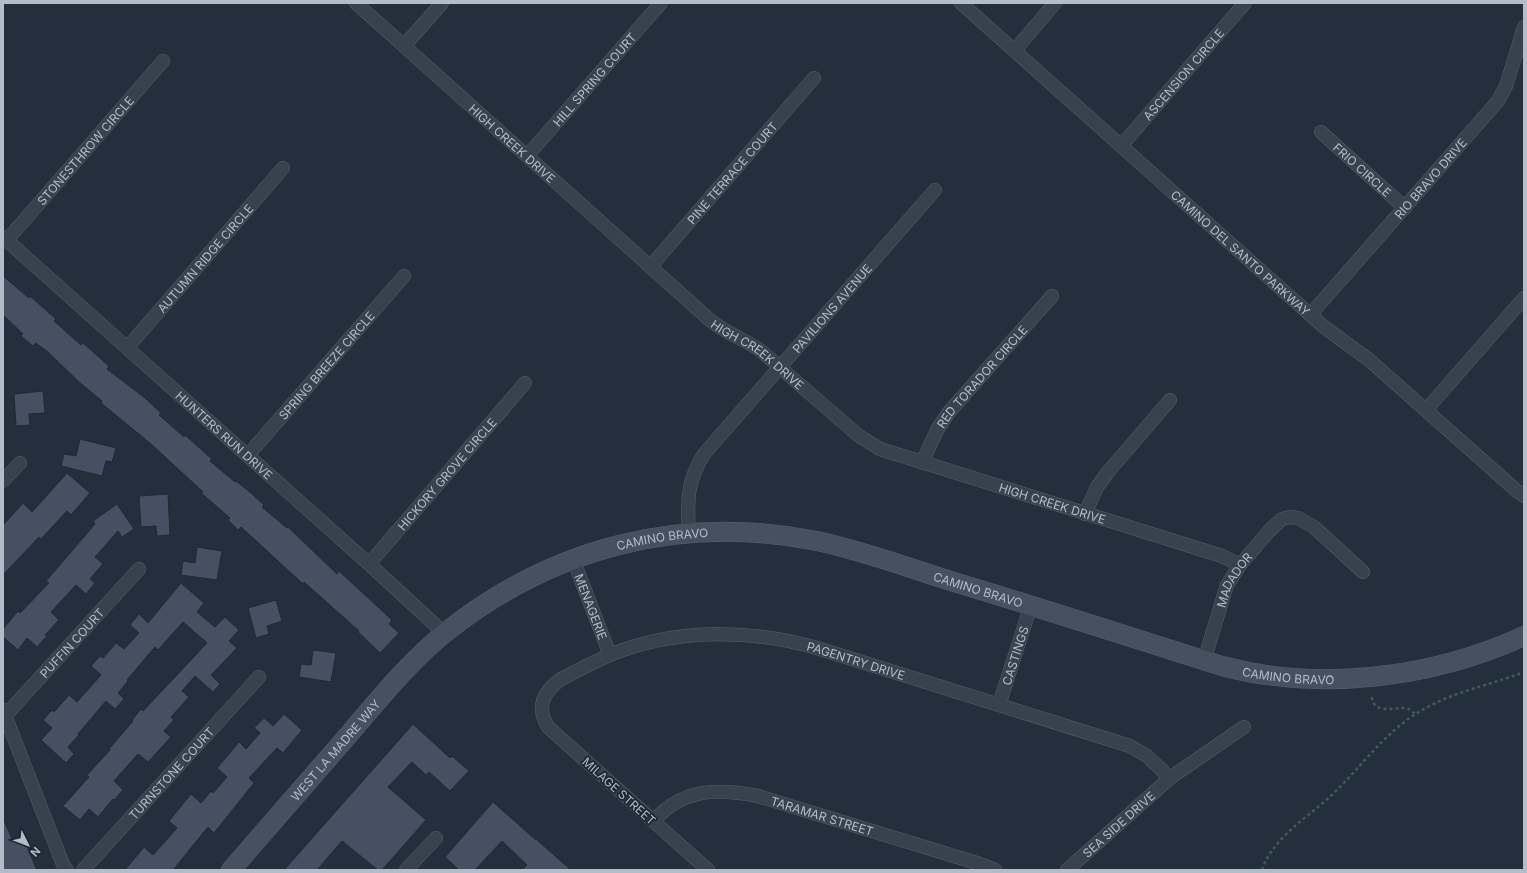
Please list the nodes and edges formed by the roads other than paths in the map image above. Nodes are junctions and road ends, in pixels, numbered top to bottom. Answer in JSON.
{"nodes":[{"id":1,"x":356,"y":3,"type":"edge"},
{"id":2,"x":442,"y":3,"type":"edge"},
{"id":3,"x":661,"y":3,"type":"edge"},
{"id":4,"x":961,"y":3,"type":"edge"},
{"id":5,"x":1055,"y":3,"type":"edge"},
{"id":6,"x":1245,"y":3,"type":"edge"},
{"id":7,"x":1524,"y":26,"type":"edge"},
{"id":8,"x":404,"y":46,"type":"junction"},
{"id":9,"x":1015,"y":50,"type":"junction"},
{"id":10,"x":163,"y":60,"type":"dead end"},
{"id":11,"x":814,"y":78,"type":"dead end"},
{"id":12,"x":1321,"y":132,"type":"dead end"},
{"id":13,"x":1121,"y":146,"type":"junction"},
{"id":14,"x":527,"y":156,"type":"junction"},
{"id":15,"x":283,"y":168,"type":"dead end"},
{"id":16,"x":935,"y":190,"type":"dead end"},
{"id":17,"x":1405,"y":208,"type":"junction"},
{"id":18,"x":5,"y":238,"type":"edge"},
{"id":19,"x":650,"y":267,"type":"junction"},
{"id":20,"x":404,"y":276,"type":"dead end"},
{"id":21,"x":1052,"y":296,"type":"dead end"},
{"id":22,"x":1524,"y":298,"type":"edge"},
{"id":23,"x":1310,"y":315,"type":"junction"},
{"id":24,"x":127,"y":348,"type":"junction"},
{"id":25,"x":779,"y":367,"type":"junction"},
{"id":26,"x":525,"y":383,"type":"dead end"},
{"id":27,"x":1170,"y":400,"type":"dead end"},
{"id":28,"x":1426,"y":410,"type":"junction"},
{"id":29,"x":248,"y":455,"type":"junction"},
{"id":30,"x":20,"y":463,"type":"dead end"},
{"id":31,"x":922,"y":463,"type":"junction"},
{"id":32,"x":3,"y":481,"type":"edge"},
{"id":33,"x":1524,"y":496,"type":"edge"},
{"id":34,"x":1085,"y":514,"type":"junction"},
{"id":35,"x":689,"y":532,"type":"junction"},
{"id":36,"x":572,"y":559,"type":"junction"},
{"id":37,"x":369,"y":564,"type":"junction"},
{"id":38,"x":1240,"y":565,"type":"junction"},
{"id":39,"x":139,"y":569,"type":"dead end"},
{"id":40,"x":1363,"y":572,"type":"dead end"},
{"id":41,"x":1030,"y":605,"type":"junction"},
{"id":42,"x":444,"y":633,"type":"junction"},
{"id":43,"x":1524,"y":636,"type":"edge"},
{"id":44,"x":610,"y":655,"type":"junction"},
{"id":45,"x":1204,"y":661,"type":"junction"},
{"id":46,"x":258,"y":677,"type":"dead end"},
{"id":47,"x":542,"y":705,"type":"joint"},
{"id":48,"x":1000,"y":705,"type":"junction"},
{"id":49,"x":4,"y":713,"type":"edge"},
{"id":50,"x":1244,"y":727,"type":"dead end"},
{"id":51,"x":1170,"y":778,"type":"junction"},
{"id":52,"x":653,"y":821,"type":"junction"},
{"id":53,"x":436,"y":838,"type":"dead end"},
{"id":54,"x":66,"y":870,"type":"edge"},
{"id":55,"x":83,"y":870,"type":"edge"},
{"id":56,"x":231,"y":870,"type":"edge"},
{"id":57,"x":406,"y":870,"type":"edge"},
{"id":58,"x":708,"y":870,"type":"edge"},
{"id":59,"x":995,"y":870,"type":"edge"},
{"id":60,"x":1067,"y":870,"type":"edge"}],
"edges":[{"from":1,"to":8,"type":"street","name":"HIGH CREEK DRIVE"},
{"from":2,"to":8,"type":"street"},
{"from":3,"to":14,"type":"street","name":"HILL SPRING COURT"},
{"from":4,"to":9,"type":"street","name":"CAMINO DEL SANTO PARKWAY"},
{"from":5,"to":9,"type":"street"},
{"from":6,"to":13,"type":"street","name":"ASCENSION CIRCLE"},
{"from":7,"to":17,"type":"street","name":"RIO BRAVO DRIVE"},
{"from":8,"to":14,"type":"street","name":"HIGH CREEK DRIVE"},
{"from":9,"to":13,"type":"street","name":"CAMINO DEL SANTO PARKWAY"},
{"from":10,"to":18,"type":"street","name":"STONESTHROW CIRCLE"},
{"from":11,"to":19,"type":"street","name":"PINE TERRACE COURT"},
{"from":12,"to":17,"type":"street","name":"FRIO CIRCLE"},
{"from":13,"to":23,"type":"street","name":"CAMINO DEL SANTO PARKWAY"},
{"from":14,"to":19,"type":"street","name":"HIGH CREEK DRIVE"},
{"from":15,"to":24,"type":"street","name":"AUTUMN RIDGE CIRCLE"},
{"from":16,"to":25,"type":"street","name":"PAVILIONS AVENUE"},
{"from":17,"to":23,"type":"street","name":"RIO BRAVO DRIVE"},
{"from":18,"to":24,"type":"street","name":"HUNTERS RUN DRIVE"},
{"from":19,"to":25,"type":"street","name":"HIGH CREEK DRIVE"},
{"from":20,"to":29,"type":"street","name":"SPRING BREEZE CIRCLE"},
{"from":21,"to":31,"type":"street","name":"RED TORADOR CIRCLE"},
{"from":22,"to":28,"type":"street"},
{"from":23,"to":28,"type":"street","name":"CAMINO DEL SANTO PARKWAY"},
{"from":24,"to":29,"type":"street","name":"HUNTERS RUN DRIVE"},
{"from":25,"to":31,"type":"street","name":"HIGH CREEK DRIVE"},
{"from":25,"to":35,"type":"street","name":"PAVILIONS AVENUE"},
{"from":26,"to":37,"type":"street","name":"HICKORY GROVE CIRCLE"},
{"from":27,"to":34,"type":"street"},
{"from":28,"to":33,"type":"street","name":"CAMINO DEL SANTO PARKWAY"},
{"from":29,"to":37,"type":"street","name":"HUNTERS RUN DRIVE"},
{"from":30,"to":32,"type":"street"},
{"from":31,"to":34,"type":"street","name":"HIGH CREEK DRIVE"},
{"from":34,"to":38,"type":"street","name":"HIGH CREEK DRIVE"},
{"from":35,"to":36,"type":"street","name":"CAMINO BRAVO"},
{"from":35,"to":41,"type":"street","name":"CAMINO BRAVO"},
{"from":36,"to":42,"type":"street","name":"CAMINO BRAVO"},
{"from":36,"to":44,"type":"street","name":"MENAGERIE"},
{"from":37,"to":42,"type":"street","name":"HUNTERS RUN DRIVE"},
{"from":38,"to":40,"type":"street","name":"MADADOR"},
{"from":38,"to":45,"type":"street","name":"MADADOR"},
{"from":39,"to":49,"type":"street","name":"PUFFIN COURT"},
{"from":41,"to":45,"type":"street","name":"CAMINO BRAVO"},
{"from":41,"to":48,"type":"street","name":"CASTINGS"},
{"from":42,"to":56,"type":"street","name":"WEST LA MADRE WAY"},
{"from":43,"to":45,"type":"street","name":"CAMINO BRAVO"},
{"from":44,"to":47,"type":"street","name":"PAGENTRY DRIVE"},
{"from":44,"to":48,"type":"street","name":"PAGENTRY DRIVE"},
{"from":46,"to":55,"type":"street","name":"TURNSTONE COURT"},
{"from":47,"to":52,"type":"street","name":"MILAGE STREET"},
{"from":48,"to":51,"type":"street","name":"PAGENTRY DRIVE"},
{"from":49,"to":54,"type":"street"},
{"from":50,"to":51,"type":"street","name":"SEA SIDE DRIVE"},
{"from":51,"to":60,"type":"street","name":"SEA SIDE DRIVE"},
{"from":52,"to":58,"type":"street","name":"MILAGE STREET"},
{"from":52,"to":59,"type":"street","name":"TARAMAR STREET"},
{"from":53,"to":57,"type":"street"}]}
